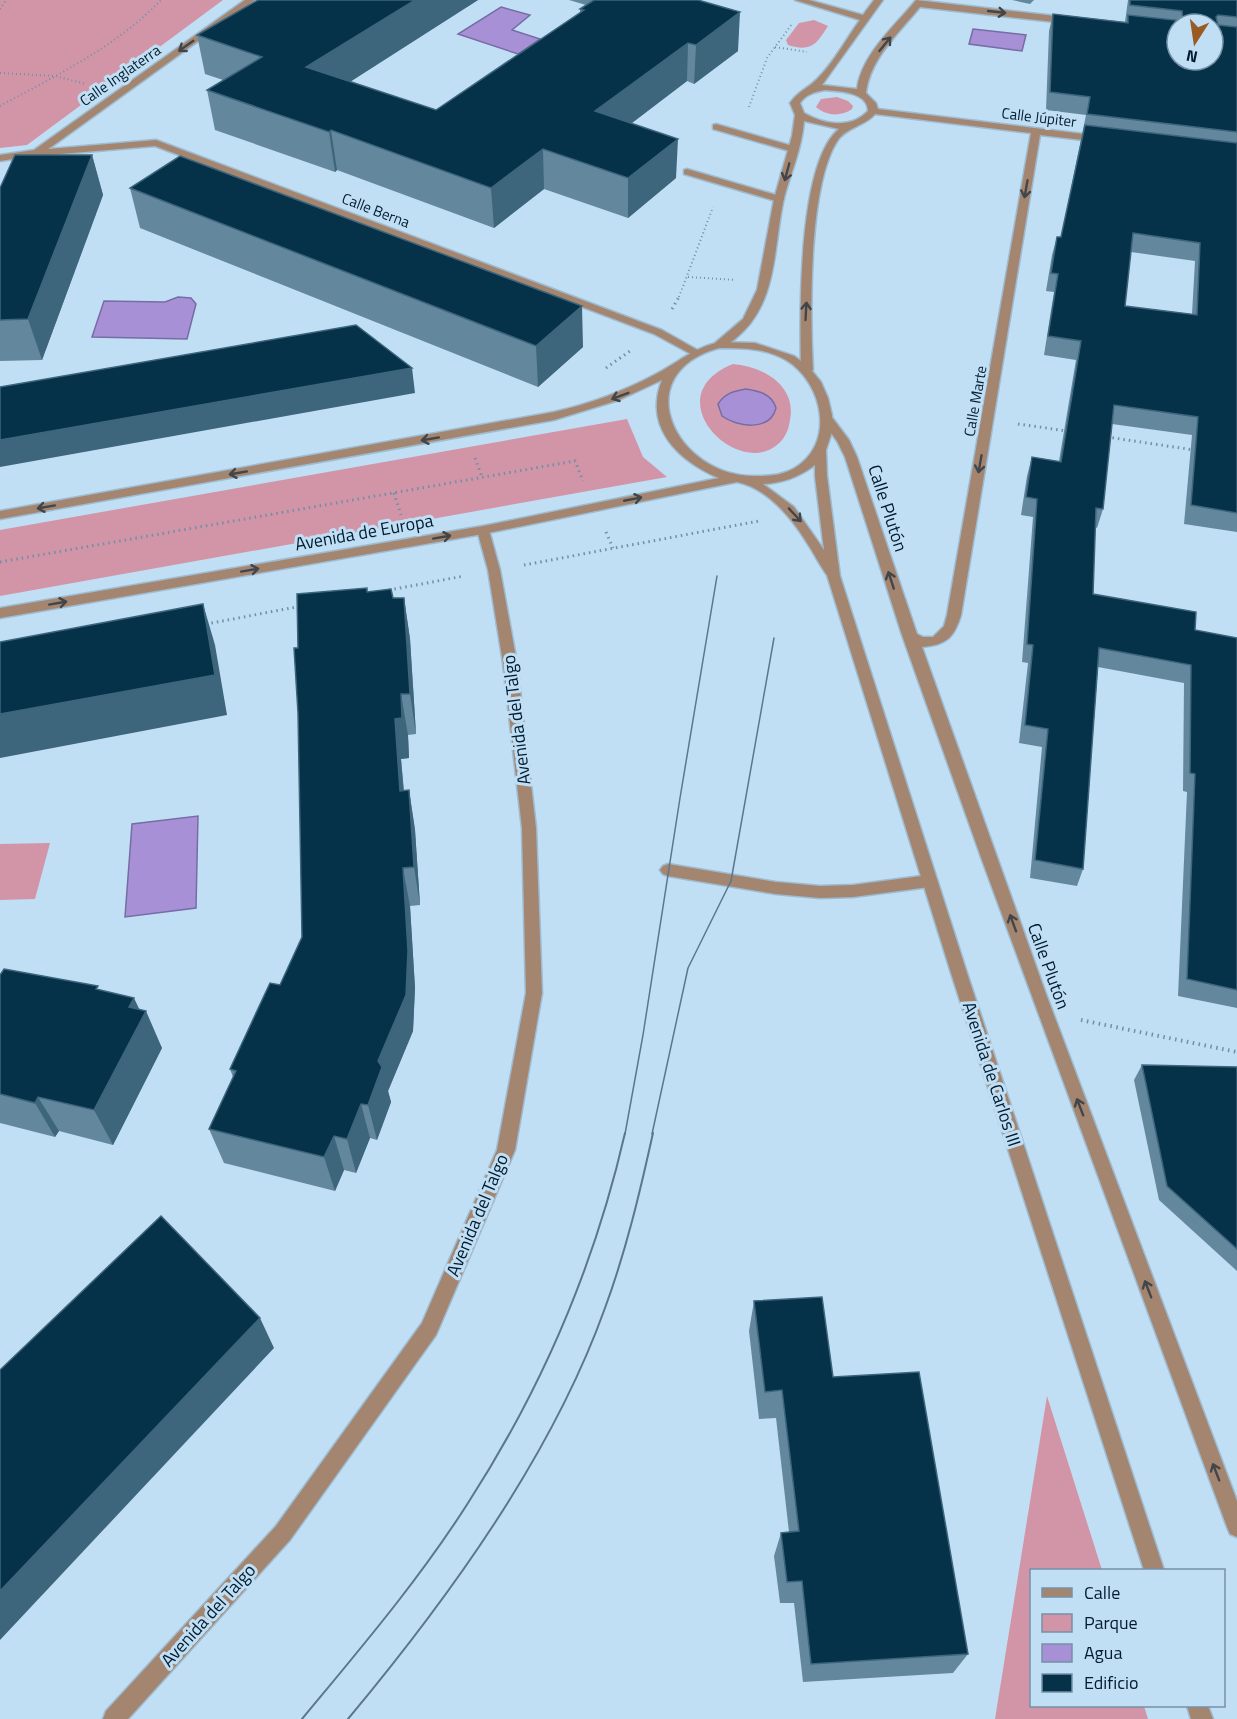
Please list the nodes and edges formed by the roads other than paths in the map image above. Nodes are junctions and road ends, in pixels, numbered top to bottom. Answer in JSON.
{"nodes":[{"id":1,"x":251,"y":0,"type":"edge"},
{"id":2,"x":799,"y":0,"type":"edge"},
{"id":3,"x":879,"y":0,"type":"edge"},
{"id":4,"x":919,"y":2,"type":"edge"},
{"id":5,"x":864,"y":18,"type":"junction"},
{"id":6,"x":1085,"y":22,"type":"edge"},
{"id":7,"x":813,"y":89,"type":"junction"},
{"id":8,"x":861,"y":94,"type":"junction"},
{"id":9,"x":873,"y":111,"type":"junction"},
{"id":10,"x":800,"y":115,"type":"junction"},
{"id":11,"x":852,"y":124,"type":"junction"},
{"id":12,"x":716,"y":127,"type":"dead end"},
{"id":13,"x":1036,"y":131,"type":"junction"},
{"id":14,"x":1107,"y":140,"type":"edge"},
{"id":15,"x":793,"y":149,"type":"junction"},
{"id":16,"x":36,"y":153,"type":"junction"},
{"id":17,"x":0,"y":158,"type":"edge"},
{"id":18,"x":687,"y":172,"type":"dead end"},
{"id":19,"x":780,"y":199,"type":"junction"},
{"id":20,"x":719,"y":345,"type":"junction"},
{"id":21,"x":695,"y":352,"type":"junction"},
{"id":22,"x":672,"y":370,"type":"junction"},
{"id":23,"x":807,"y":370,"type":"junction"},
{"id":24,"x":827,"y":419,"type":"junction"},
{"id":25,"x":821,"y":451,"type":"junction"},
{"id":26,"x":733,"y":479,"type":"junction"},
{"id":27,"x":748,"y":481,"type":"junction"},
{"id":28,"x":0,"y":515,"type":"edge"},
{"id":29,"x":483,"y":530,"type":"junction"},
{"id":30,"x":834,"y":576,"type":"junction"},
{"id":31,"x":0,"y":613,"type":"edge"},
{"id":32,"x":909,"y":635,"type":"junction"},
{"id":33,"x":668,"y":870,"type":"dead end"},
{"id":34,"x":929,"y":881,"type":"junction"},
{"id":35,"x":1237,"y":1527,"type":"edge"},
{"id":36,"x":1154,"y":1569,"type":"edge"},
{"id":37,"x":114,"y":1719,"type":"edge"}],
"edges":[{"from":1,"to":16,"type":"street","name":"Calle Inglaterra","one_way":true},
{"from":2,"to":5,"type":"street"},
{"from":3,"to":5,"type":"street"},
{"from":4,"to":6,"type":"street","one_way":true},
{"from":8,"to":4,"type":"street","one_way":true},
{"from":5,"to":7,"type":"street"},
{"from":7,"to":8,"type":"street"},
{"from":7,"to":10,"type":"street"},
{"from":8,"to":9,"type":"street"},
{"from":9,"to":11,"type":"street"},
{"from":9,"to":13,"type":"street","name":"Calle Júpiter"},
{"from":10,"to":11,"type":"street"},
{"from":10,"to":15,"type":"street"},
{"from":23,"to":11,"type":"street","one_way":true},
{"from":12,"to":15,"type":"street"},
{"from":13,"to":14,"type":"street","name":"Calle Júpiter"},
{"from":13,"to":32,"type":"street","name":"Calle Marte","one_way":true},
{"from":15,"to":19,"type":"street","one_way":true},
{"from":16,"to":17,"type":"street","name":"Calle Inglaterra"},
{"from":16,"to":21,"type":"street","name":"Calle Berna"},
{"from":18,"to":19,"type":"street"},
{"from":19,"to":20,"type":"street"},
{"from":20,"to":21,"type":"street"},
{"from":20,"to":23,"type":"street"},
{"from":21,"to":22,"type":"street"},
{"from":22,"to":26,"type":"street"},
{"from":22,"to":28,"type":"street","one_way":true},
{"from":23,"to":24,"type":"street"},
{"from":24,"to":25,"type":"street"},
{"from":32,"to":24,"type":"street","name":"Calle Plutón","one_way":true},
{"from":25,"to":27,"type":"street"},
{"from":25,"to":30,"type":"street","name":"Avenida de Carlos III"},
{"from":26,"to":27,"type":"street"},
{"from":29,"to":26,"type":"street","name":"Avenida de Europa","one_way":true},
{"from":27,"to":30,"type":"street","name":"Avenida de Carlos III","one_way":true},
{"from":31,"to":29,"type":"street","name":"Avenida de Europa","one_way":true},
{"from":29,"to":37,"type":"street","name":"Avenida del Talgo"},
{"from":30,"to":34,"type":"street","name":"Avenida de Carlos III"},
{"from":35,"to":32,"type":"street","name":"Calle Plutón","one_way":true},
{"from":33,"to":34,"type":"street"},
{"from":34,"to":36,"type":"street","name":"Avenida de Carlos III"}]}
